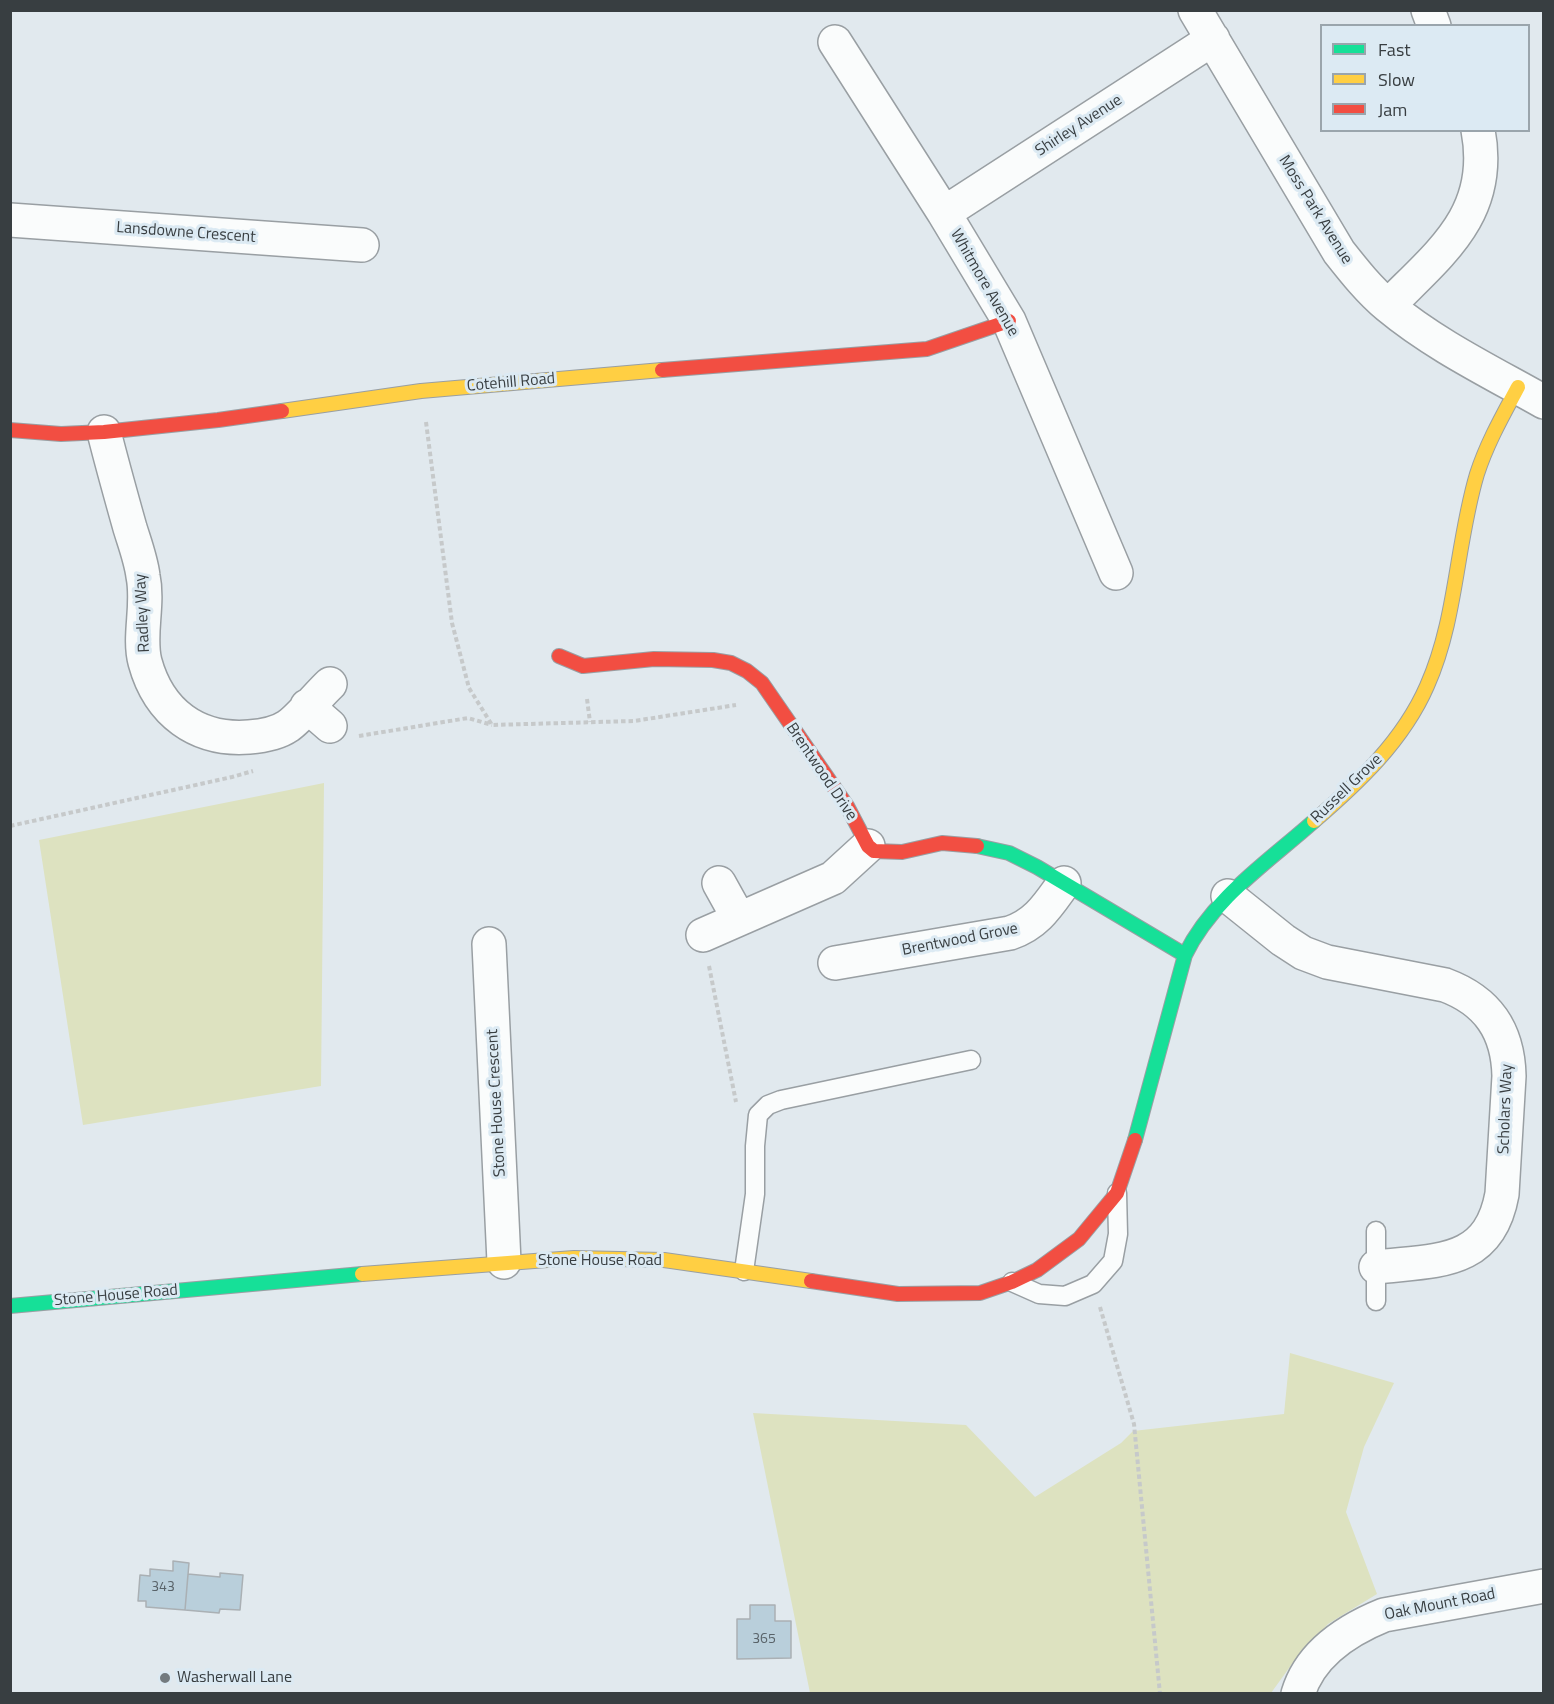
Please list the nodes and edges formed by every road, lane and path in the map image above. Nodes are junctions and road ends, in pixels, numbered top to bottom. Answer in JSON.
{"nodes":[{"id":1,"x":1195,"y":10,"type":"edge"},
{"id":2,"x":1213,"y":39,"type":"junction"},
{"id":3,"x":835,"y":42,"type":"dead end"},
{"id":4,"x":1478,"y":132,"type":"edge"},
{"id":5,"x":944,"y":213,"type":"junction"},
{"id":6,"x":10,"y":220,"type":"edge"},
{"id":7,"x":362,"y":246,"type":"dead end"},
{"id":8,"x":1388,"y":306,"type":"junction"},
{"id":9,"x":1009,"y":321,"type":"junction"},
{"id":10,"x":421,"y":391,"type":"junction"},
{"id":11,"x":1531,"y":395,"type":"edge"},
{"id":12,"x":10,"y":430,"type":"edge"},
{"id":13,"x":104,"y":432,"type":"junction"},
{"id":14,"x":1116,"y":573,"type":"dead end"},
{"id":15,"x":575,"y":666,"type":"dead end"},
{"id":16,"x":773,"y":699,"type":"junction"},
{"id":17,"x":322,"y":705,"type":"dead end"},
{"id":18,"x":868,"y":846,"type":"junction"},
{"id":19,"x":1064,"y":882,"type":"junction"},
{"id":20,"x":719,"y":883,"type":"dead end"},
{"id":21,"x":1228,"y":896,"type":"junction"},
{"id":22,"x":739,"y":919,"type":"junction"},
{"id":23,"x":704,"y":935,"type":"joint"},
{"id":24,"x":489,"y":944,"type":"dead end"},
{"id":25,"x":1185,"y":955,"type":"junction"},
{"id":26,"x":836,"y":963,"type":"dead end"},
{"id":27,"x":971,"y":1060,"type":"dead end"},
{"id":28,"x":755,"y":1146,"type":"junction"},
{"id":29,"x":1130,"y":1159,"type":"joint"},
{"id":30,"x":1117,"y":1193,"type":"junction"},
{"id":31,"x":1376,"y":1231,"type":"dead end"},
{"id":32,"x":504,"y":1262,"type":"junction"},
{"id":33,"x":1376,"y":1267,"type":"junction"},
{"id":34,"x":744,"y":1271,"type":"junction"},
{"id":35,"x":1012,"y":1282,"type":"junction"},
{"id":36,"x":1093,"y":1284,"type":"junction"},
{"id":37,"x":1376,"y":1301,"type":"dead end"},
{"id":38,"x":10,"y":1306,"type":"edge"},
{"id":39,"x":1544,"y":1586,"type":"edge"},
{"id":40,"x":1160,"y":1694,"type":"edge"},
{"id":41,"x":1298,"y":1694,"type":"edge"}],
"edges":[{"from":1,"to":2,"type":"street","name":"Moss Park Avenue"},
{"from":2,"to":5,"type":"street","name":"Shirley Avenue"},
{"from":2,"to":8,"type":"street","name":"Moss Park Avenue"},
{"from":3,"to":5,"type":"street","name":"Whitmore Avenue"},
{"from":4,"to":8,"type":"street"},
{"from":5,"to":9,"type":"street","name":"Whitmore Avenue"},
{"from":6,"to":7,"type":"street","name":"Lansdowne Crescent"},
{"from":8,"to":11,"type":"street","name":"Moss Park Avenue"},
{"from":9,"to":10,"type":"street","name":"Cotehill Road"},
{"from":9,"to":14,"type":"street","name":"Whitmore Avenue"},
{"from":10,"to":13,"type":"street","name":"Cotehill Road"},
{"from":10,"to":16,"type":"path"},
{"from":11,"to":21,"type":"street","name":"Russell Grove"},
{"from":12,"to":13,"type":"street","name":"Cotehill Road"},
{"from":13,"to":17,"type":"street","name":"Radley Way"},
{"from":15,"to":16,"type":"street","name":"Brentwood Drive"},
{"from":16,"to":18,"type":"street","name":"Brentwood Drive"},
{"from":18,"to":19,"type":"street"},
{"from":18,"to":22,"type":"street"},
{"from":19,"to":25,"type":"street"},
{"from":19,"to":26,"type":"street","name":"Brentwood Grove"},
{"from":20,"to":22,"type":"street"},
{"from":21,"to":25,"type":"street","name":"Russell Grove"},
{"from":21,"to":33,"type":"street","name":"Scholars Way"},
{"from":22,"to":23,"type":"street"},
{"from":23,"to":28,"type":"path"},
{"from":24,"to":32,"type":"street","name":"Stone House Crescent"},
{"from":25,"to":29,"type":"street","name":"Russell Grove"},
{"from":27,"to":28,"type":"lane"},
{"from":28,"to":34,"type":"lane"},
{"from":29,"to":30,"type":"street","name":"Stone House Road"},
{"from":30,"to":35,"type":"street","name":"Stone House Road"},
{"from":30,"to":36,"type":"lane"},
{"from":31,"to":33,"type":"lane"},
{"from":32,"to":34,"type":"street","name":"Stone House Road"},
{"from":32,"to":38,"type":"street","name":"Stone House Road"},
{"from":33,"to":37,"type":"lane"},
{"from":34,"to":35,"type":"street","name":"Stone House Road"},
{"from":35,"to":36,"type":"lane"},
{"from":36,"to":40,"type":"path"},
{"from":39,"to":41,"type":"street","name":"Oak Mount Road"}]}
